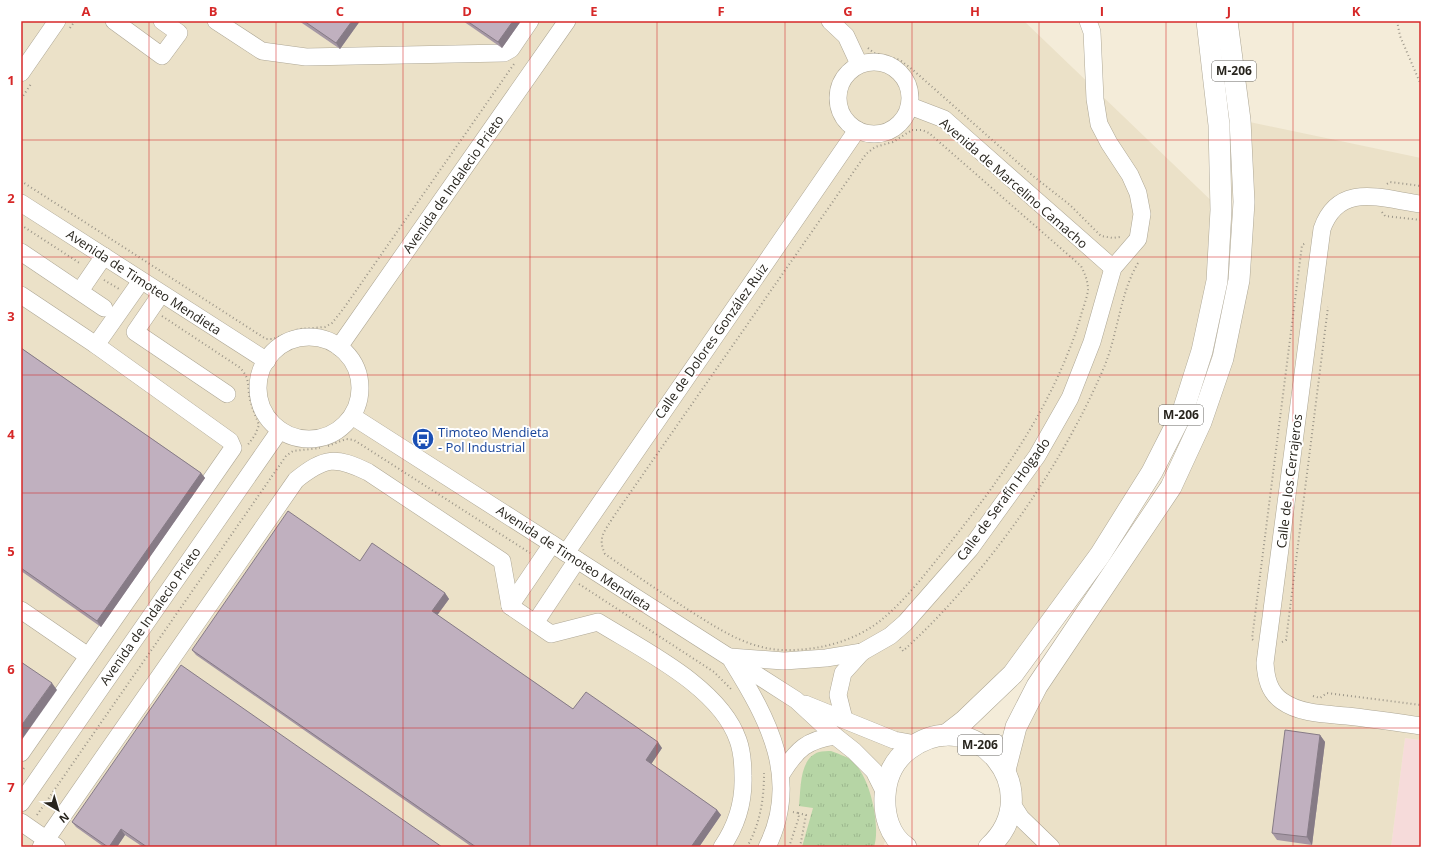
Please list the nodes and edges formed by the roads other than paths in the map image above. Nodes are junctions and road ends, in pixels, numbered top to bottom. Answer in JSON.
{"nodes":[{"id":1,"x":57,"y":21,"type":"edge"},
{"id":2,"x":114,"y":21,"type":"edge"},
{"id":3,"x":162,"y":21,"type":"edge"},
{"id":4,"x":216,"y":21,"type":"edge"},
{"id":5,"x":530,"y":21,"type":"edge"},
{"id":6,"x":567,"y":21,"type":"edge"},
{"id":7,"x":830,"y":21,"type":"edge"},
{"id":8,"x":1088,"y":21,"type":"edge"},
{"id":9,"x":1207,"y":21,"type":"edge"},
{"id":10,"x":1227,"y":21,"type":"edge"},
{"id":11,"x":859,"y":64,"type":"junction"},
{"id":12,"x":21,"y":73,"type":"edge"},
{"id":13,"x":910,"y":106,"type":"junction"},
{"id":14,"x":857,"y":130,"type":"junction"},
{"id":15,"x":21,"y":203,"type":"edge"},
{"id":16,"x":1421,"y":204,"type":"edge"},
{"id":17,"x":21,"y":252,"type":"edge"},
{"id":18,"x":104,"y":256,"type":"junction"},
{"id":19,"x":1113,"y":268,"type":"junction"},
{"id":20,"x":141,"y":281,"type":"junction"},
{"id":21,"x":80,"y":291,"type":"junction"},
{"id":22,"x":161,"y":294,"type":"junction"},
{"id":23,"x":21,"y":295,"type":"edge"},
{"id":24,"x":104,"y":308,"type":"dead end"},
{"id":25,"x":96,"y":345,"type":"junction"},
{"id":26,"x":339,"y":347,"type":"junction"},
{"id":27,"x":267,"y":360,"type":"junction"},
{"id":28,"x":227,"y":394,"type":"dead end"},
{"id":29,"x":352,"y":416,"type":"junction"},
{"id":30,"x":280,"y":430,"type":"junction"},
{"id":31,"x":552,"y":544,"type":"junction"},
{"id":32,"x":571,"y":556,"type":"junction"},
{"id":33,"x":510,"y":606,"type":"junction"},
{"id":34,"x":21,"y":610,"type":"edge"},
{"id":35,"x":535,"y":624,"type":"junction"},
{"id":36,"x":862,"y":652,"type":"junction"},
{"id":37,"x":88,"y":656,"type":"junction"},
{"id":38,"x":730,"y":657,"type":"junction"},
{"id":39,"x":796,"y":700,"type":"junction"},
{"id":40,"x":844,"y":719,"type":"junction"},
{"id":41,"x":1421,"y":726,"type":"edge"},
{"id":42,"x":946,"y":735,"type":"junction"},
{"id":43,"x":835,"y":736,"type":"junction"},
{"id":44,"x":916,"y":744,"type":"junction"},
{"id":45,"x":23,"y":759,"type":"edge"},
{"id":46,"x":1005,"y":770,"type":"junction"},
{"id":47,"x":782,"y":772,"type":"junction"},
{"id":48,"x":885,"y":793,"type":"junction"},
{"id":49,"x":21,"y":803,"type":"edge"},
{"id":50,"x":1012,"y":804,"type":"junction"},
{"id":51,"x":25,"y":824,"type":"edge"},
{"id":52,"x":890,"y":827,"type":"junction"},
{"id":53,"x":48,"y":844,"type":"edge"},
{"id":54,"x":722,"y":847,"type":"edge"},
{"id":55,"x":768,"y":847,"type":"edge"},
{"id":56,"x":883,"y":847,"type":"edge"},
{"id":57,"x":906,"y":847,"type":"edge"},
{"id":58,"x":989,"y":847,"type":"edge"},
{"id":59,"x":1052,"y":847,"type":"edge"}],
"edges":[{"from":1,"to":12,"type":"street"},
{"from":2,"to":3,"type":"street"},
{"from":4,"to":5,"type":"street"},
{"from":6,"to":26,"type":"street","name":"Avenida de Indalecio Prieto"},
{"from":7,"to":11,"type":"street"},
{"from":8,"to":19,"type":"street"},
{"from":9,"to":42,"type":"main road","number":"M-206"},
{"from":10,"to":46,"type":"main road","number":"M-206"},
{"from":11,"to":13,"type":"street"},
{"from":11,"to":14,"type":"street"},
{"from":13,"to":14,"type":"street"},
{"from":13,"to":19,"type":"street","name":"Avenida de Marcelino Camacho"},
{"from":14,"to":32,"type":"street","name":"Calle de Dolores González Ruiz"},
{"from":15,"to":18,"type":"street","name":"Avenida de Timoteo Mendieta"},
{"from":16,"to":41,"type":"street","name":"Calle de los Cerrajeros"},
{"from":17,"to":21,"type":"street"},
{"from":18,"to":20,"type":"street","name":"Avenida de Timoteo Mendieta"},
{"from":18,"to":21,"type":"street"},
{"from":19,"to":36,"type":"street","name":"Calle de Serafín Holgado"},
{"from":20,"to":22,"type":"street","name":"Avenida de Timoteo Mendieta"},
{"from":20,"to":25,"type":"street"},
{"from":21,"to":24,"type":"street"},
{"from":22,"to":27,"type":"street","name":"Avenida de Timoteo Mendieta"},
{"from":22,"to":28,"type":"street"},
{"from":23,"to":25,"type":"street"},
{"from":25,"to":37,"type":"street"},
{"from":26,"to":27,"type":"street"},
{"from":26,"to":29,"type":"street"},
{"from":27,"to":30,"type":"street"},
{"from":29,"to":30,"type":"street"},
{"from":29,"to":31,"type":"street","name":"Avenida de Timoteo Mendieta"},
{"from":30,"to":49,"type":"street","name":"Avenida de Indalecio Prieto"},
{"from":31,"to":32,"type":"street","name":"Avenida de Timoteo Mendieta"},
{"from":31,"to":33,"type":"street"},
{"from":32,"to":35,"type":"street","name":"Calle de Dolores González Ruiz"},
{"from":32,"to":38,"type":"street","name":"Avenida de Timoteo Mendieta"},
{"from":33,"to":35,"type":"street"},
{"from":33,"to":53,"type":"street"},
{"from":34,"to":37,"type":"street"},
{"from":35,"to":54,"type":"street"},
{"from":36,"to":38,"type":"street","name":"Calle de Serafín Holgado"},
{"from":36,"to":40,"type":"street","name":"Calle de Serafín Holgado"},
{"from":37,"to":45,"type":"street"},
{"from":38,"to":39,"type":"street","name":"Avenida de Timoteo Mendieta"},
{"from":38,"to":47,"type":"street"},
{"from":39,"to":40,"type":"street","name":"Avenida de Timoteo Mendieta"},
{"from":39,"to":43,"type":"street","name":"Avenida de Timoteo Mendieta"},
{"from":40,"to":44,"type":"street","name":"Avenida de Timoteo Mendieta"},
{"from":42,"to":44,"type":"main road","number":"M-206"},
{"from":42,"to":46,"type":"main road","number":"M-206"},
{"from":43,"to":47,"type":"street"},
{"from":43,"to":48,"type":"street","name":"Avenida de Timoteo Mendieta"},
{"from":44,"to":48,"type":"main road","number":"M-206"},
{"from":46,"to":50,"type":"main road","number":"M-206"},
{"from":47,"to":55,"type":"street"},
{"from":48,"to":52,"type":"main road","number":"M-206"},
{"from":50,"to":58,"type":"main road","number":"M-206"},
{"from":50,"to":59,"type":"street"},
{"from":51,"to":53,"type":"street"},
{"from":52,"to":56,"type":"main road"},
{"from":52,"to":57,"type":"main road","number":"M-206"}]}
